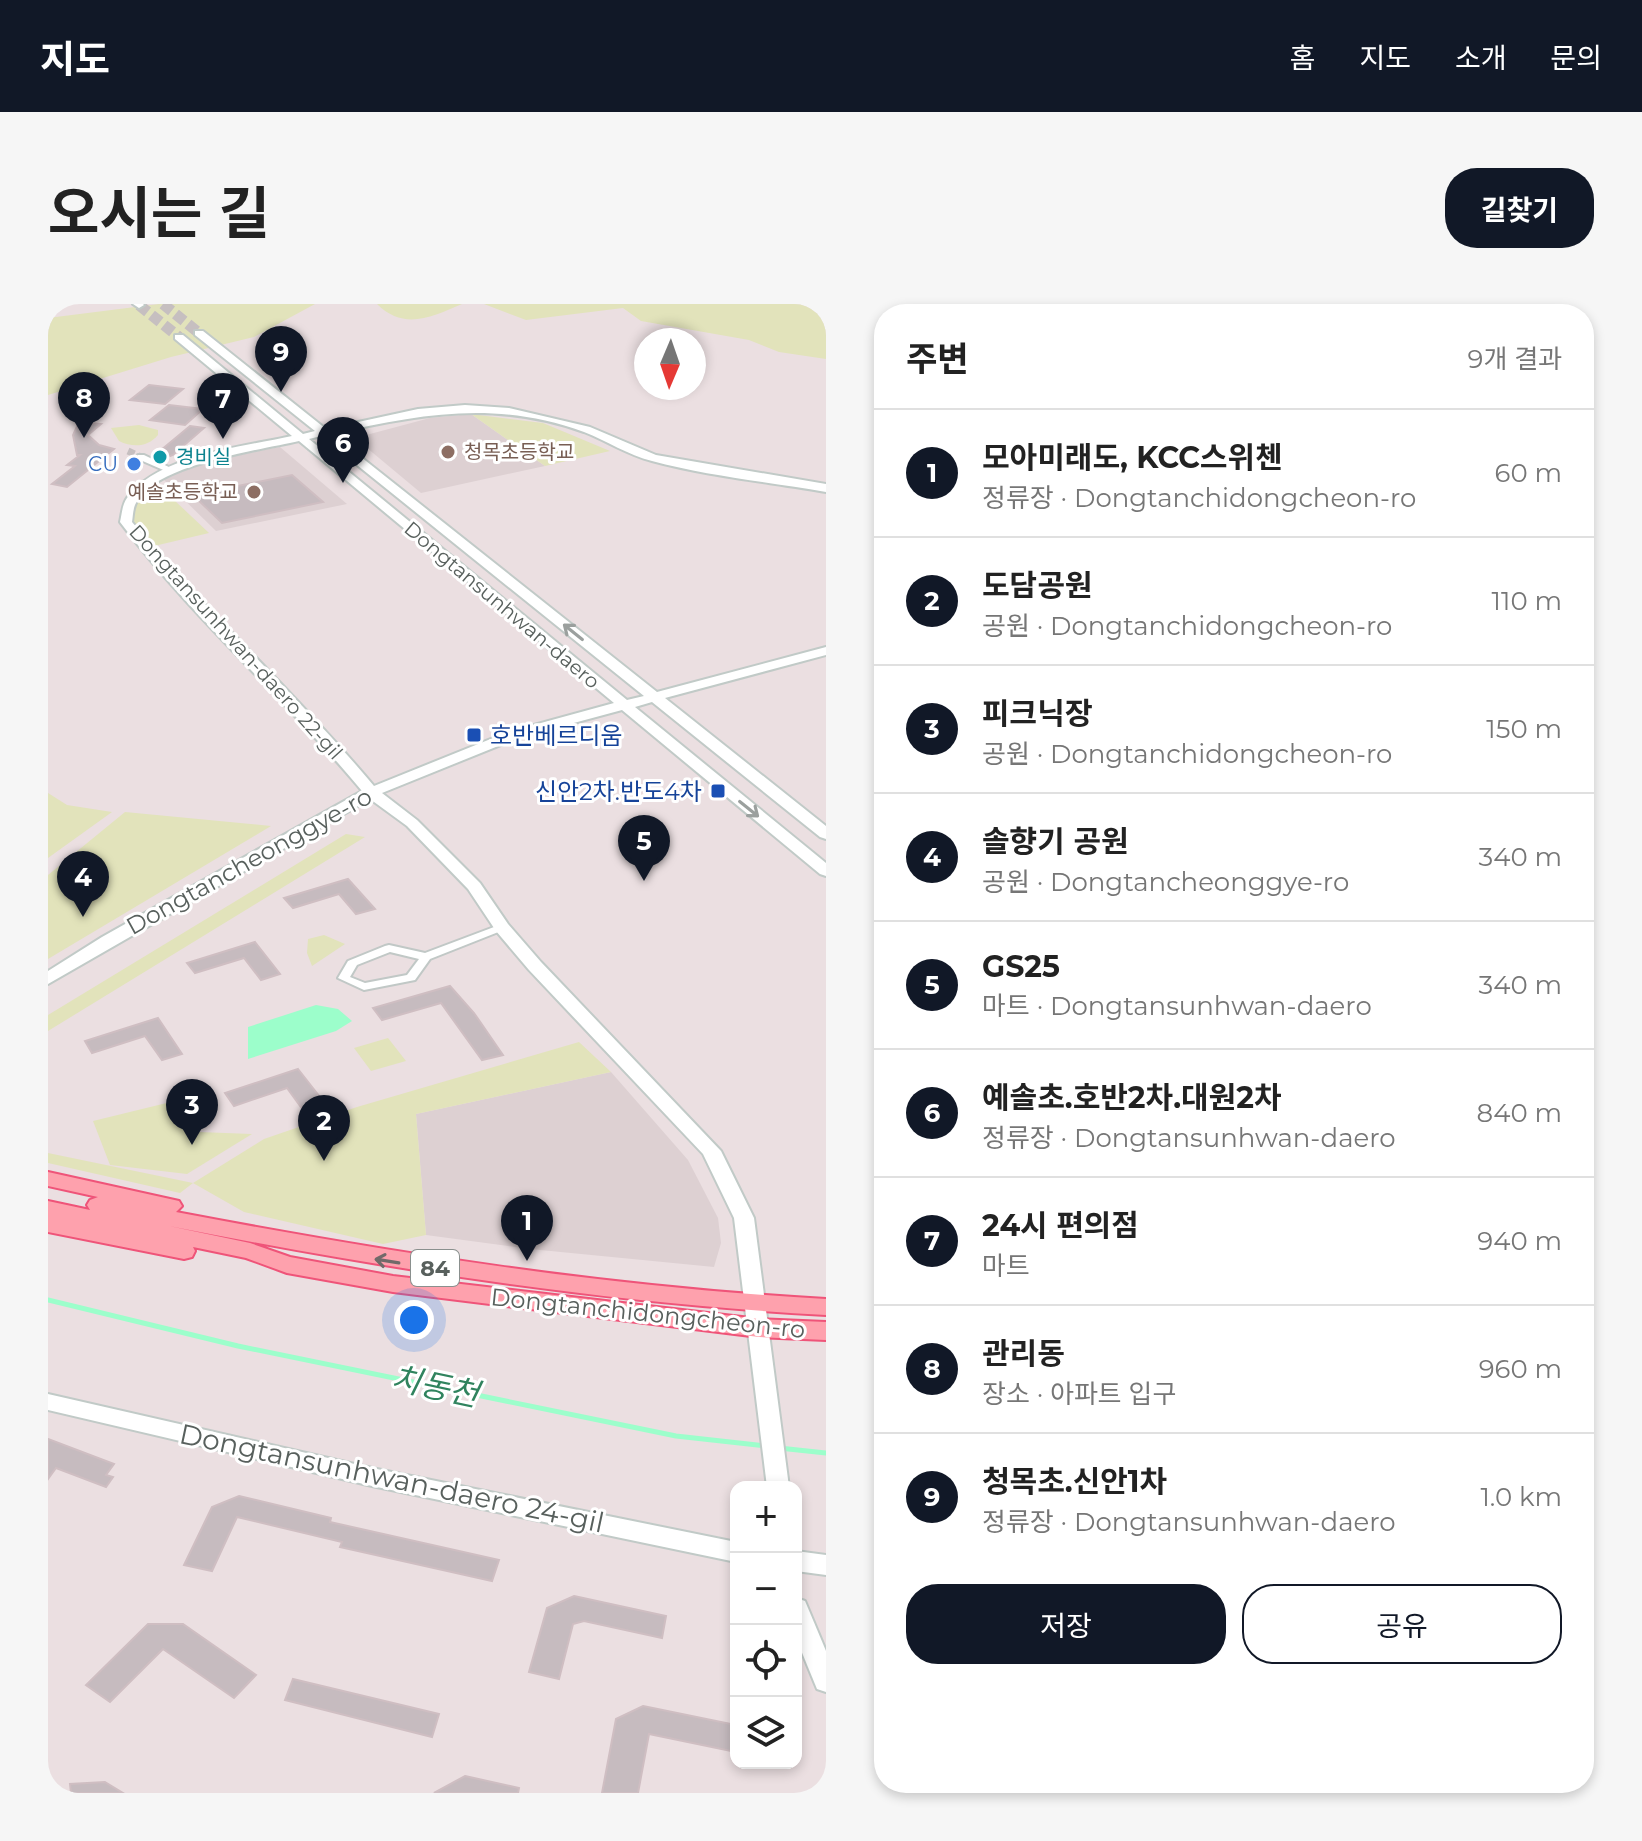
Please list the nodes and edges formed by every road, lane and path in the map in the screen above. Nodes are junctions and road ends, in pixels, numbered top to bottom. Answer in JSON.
{"nodes":[{"id":1,"x":199,"y":333,"type":"tunnel mouth"},
{"id":2,"x":179,"y":337,"type":"tunnel mouth"},
{"id":3,"x":325,"y":433,"type":"junction"},
{"id":4,"x":301,"y":438,"type":"junction"},
{"id":5,"x":141,"y":457,"type":"tunnel mouth"},
{"id":6,"x":171,"y":470,"type":"junction"},
{"id":7,"x":826,"y":488,"type":"edge"},
{"id":8,"x":826,"y":651,"type":"edge"},
{"id":9,"x":615,"y":666,"type":"junction"},
{"id":10,"x":585,"y":675,"type":"junction"},
{"id":11,"x":656,"y":699,"type":"junction"},
{"id":12,"x":623,"y":707,"type":"junction"},
{"id":13,"x":713,"y":744,"type":"junction"},
{"id":14,"x":678,"y":751,"type":"junction"},
{"id":15,"x":371,"y":792,"type":"junction"},
{"id":16,"x":826,"y":834,"type":"edge"},
{"id":17,"x":826,"y":871,"type":"edge"},
{"id":18,"x":502,"y":927,"type":"junction"},
{"id":19,"x":426,"y":957,"type":"junction"},
{"id":20,"x":48,"y":979,"type":"edge"},
{"id":21,"x":48,"y":1179,"type":"edge"},
{"id":22,"x":48,"y":1196,"type":"edge"},
{"id":23,"x":48,"y":1209,"type":"edge"},
{"id":24,"x":48,"y":1224,"type":"edge"},
{"id":25,"x":292,"y":1254,"type":"junction"},
{"id":26,"x":826,"y":1307,"type":"edge"},
{"id":27,"x":757,"y":1316,"type":"junction"},
{"id":28,"x":826,"y":1331,"type":"edge"},
{"id":29,"x":48,"y":1402,"type":"edge"},
{"id":30,"x":777,"y":1481,"type":"edge"},
{"id":31,"x":730,"y":1551,"type":"edge"},
{"id":32,"x":802,"y":1562,"type":"edge"},
{"id":33,"x":826,"y":1565,"type":"edge"},
{"id":34,"x":802,"y":1623,"type":"edge"},
{"id":35,"x":826,"y":1681,"type":"edge"}],
"edges":[{"from":1,"to":3,"type":"street","name":"Dongtansunhwan-daero"},
{"from":2,"to":4,"type":"street","name":"Dongtansunhwan-daero"},
{"from":3,"to":4,"type":"street","name":"Dongtansunhwan-daero 22-gil"},
{"from":3,"to":7,"type":"street","name":"Dongtansunhwan-daero 22-gil"},
{"from":9,"to":3,"type":"street","name":"Dongtansunhwan-daero","one_way":true},
{"from":4,"to":6,"type":"street","name":"Dongtansunhwan-daero 22-gil"},
{"from":4,"to":10,"type":"street","name":"Dongtansunhwan-daero"},
{"from":5,"to":6,"type":"street"},
{"from":6,"to":15,"type":"street","name":"Dongtansunhwan-daero 22-gil"},
{"from":8,"to":11,"type":"street","name":"Dongtancheonggye-ro"},
{"from":9,"to":10,"type":"street"},
{"from":9,"to":11,"type":"street","name":"Dongtansunhwan-daero"},
{"from":10,"to":12,"type":"street","name":"Dongtansunhwan-daero"},
{"from":11,"to":12,"type":"street","name":"Dongtancheonggye-ro"},
{"from":11,"to":13,"type":"street","name":"Dongtansunhwan-daero"},
{"from":12,"to":14,"type":"street","name":"Dongtansunhwan-daero"},
{"from":12,"to":15,"type":"street","name":"Dongtancheonggye-ro"},
{"from":13,"to":14,"type":"street"},
{"from":13,"to":16,"type":"street","name":"Dongtansunhwan-daero"},
{"from":14,"to":17,"type":"street","name":"Dongtansunhwan-daero","one_way":true},
{"from":15,"to":18,"type":"street","name":"Dongtansunhwan-daero 22-gil"},
{"from":15,"to":20,"type":"street","name":"Dongtancheonggye-ro"},
{"from":18,"to":19,"type":"street"},
{"from":18,"to":27,"type":"street","name":"Dongtansunhwan-daero 22-gil"},
{"from":19,"to":19,"type":"street"},
{"from":21,"to":25,"type":"main road"},
{"from":22,"to":25,"type":"main road","name":"Dongtanchidongcheon-ro","number":"84"},
{"from":23,"to":25,"type":"main road","name":"Dongtanchidongcheon-ro","number":"84"},
{"from":24,"to":25,"type":"main road"},
{"from":25,"to":27,"type":"main road","name":"Dongtanchidongcheon-ro","number":"84"},
{"from":26,"to":27,"type":"main road","name":"Dongtanchidongcheon-ro","number":"84"},
{"from":27,"to":28,"type":"main road","name":"Dongtanchidongcheon-ro","number":"84"},
{"from":27,"to":30,"type":"street"},
{"from":29,"to":31,"type":"street","name":"Dongtansunhwan-daero 24-gil"},
{"from":32,"to":33,"type":"street"},
{"from":34,"to":35,"type":"street"}]}
